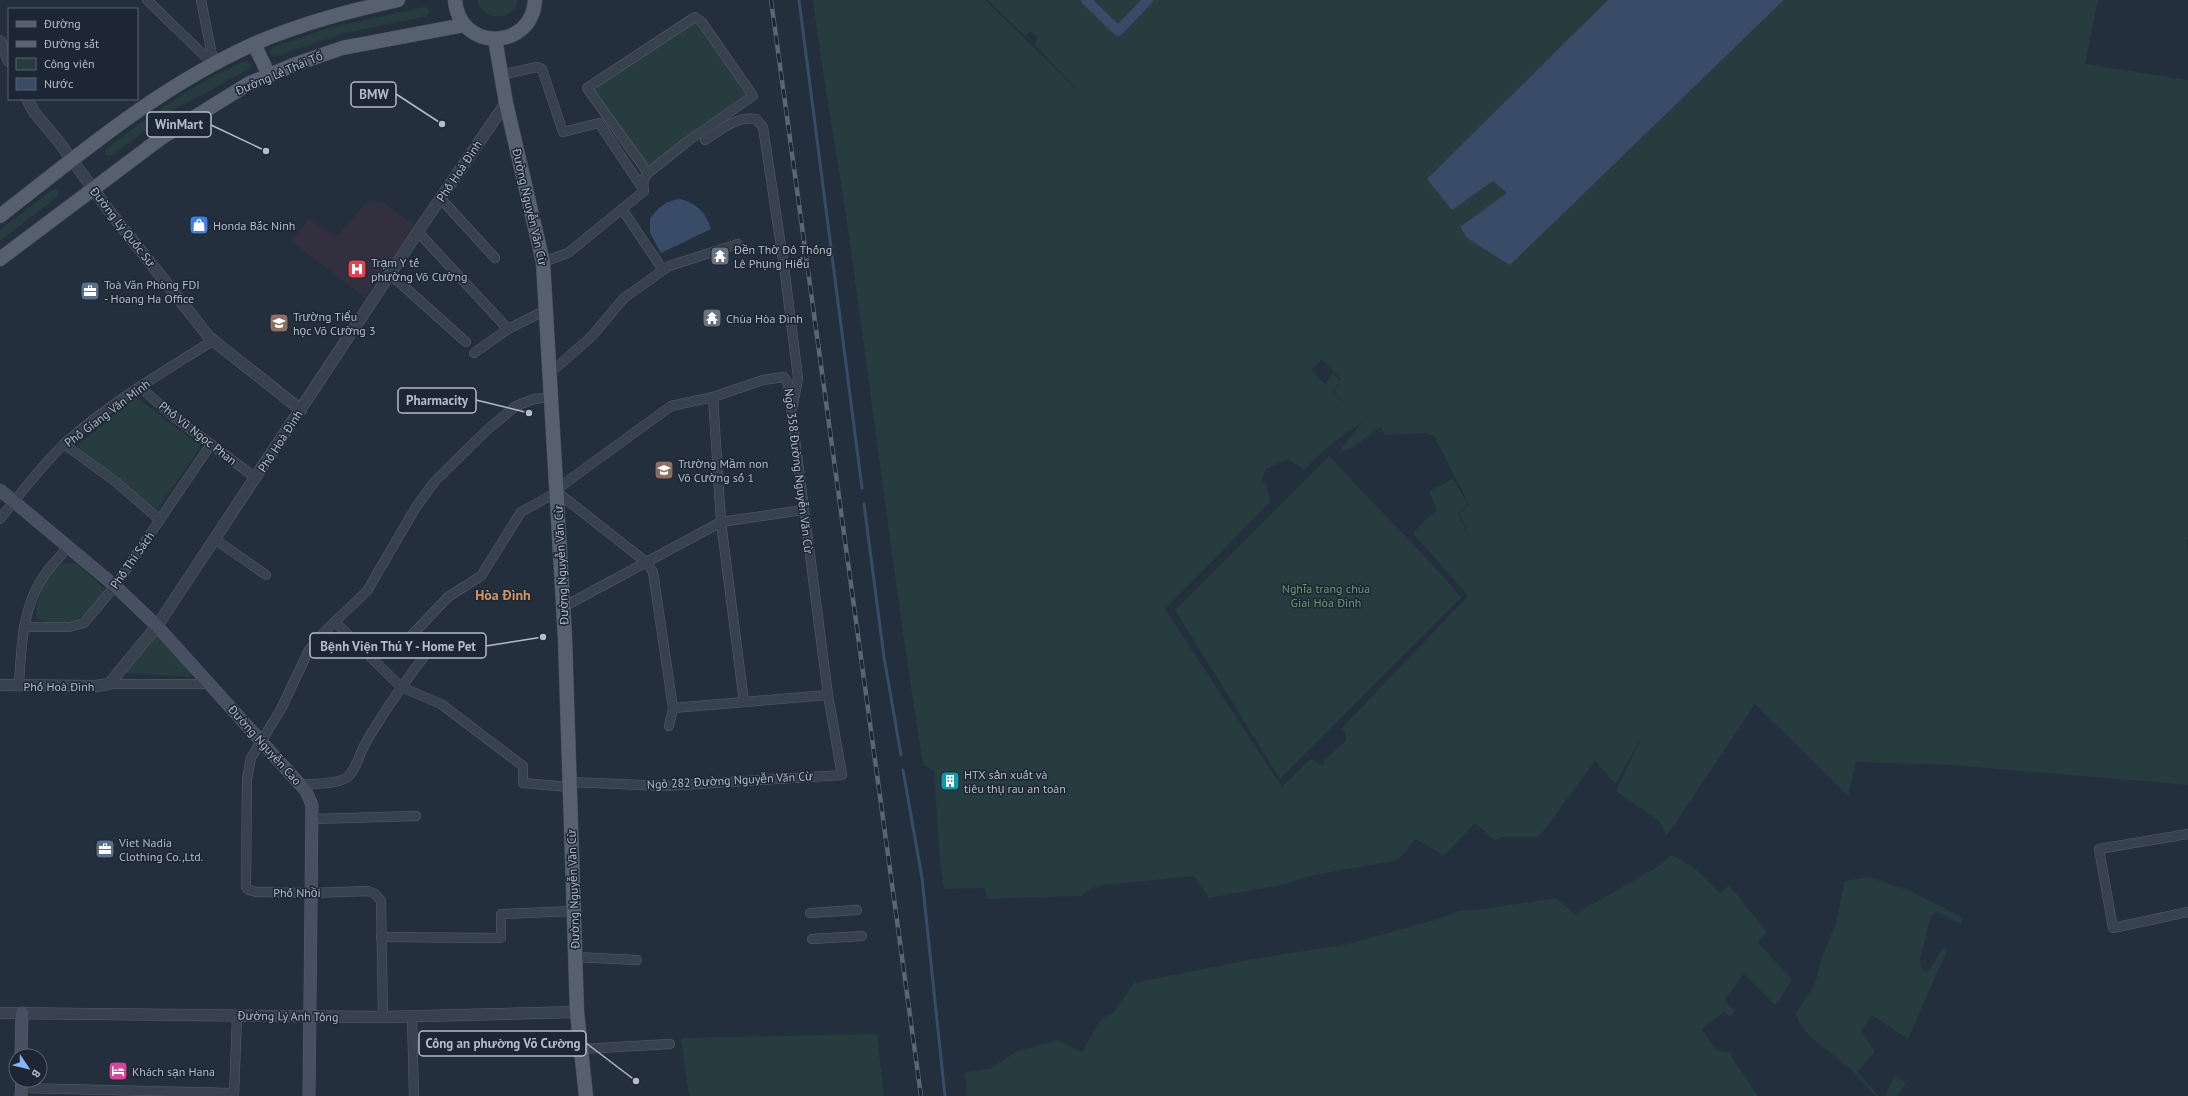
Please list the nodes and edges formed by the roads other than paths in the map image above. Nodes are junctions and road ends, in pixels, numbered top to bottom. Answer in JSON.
{"nodes":[{"id":1,"x":147,"y":0,"type":"edge"},
{"id":2,"x":201,"y":0,"type":"edge"},
{"id":3,"x":398,"y":0,"type":"edge"},
{"id":4,"x":455,"y":0,"type":"edge"},
{"id":5,"x":535,"y":0,"type":"edge"},
{"id":6,"x":464,"y":25,"type":"junction"},
{"id":7,"x":495,"y":39,"type":"junction"},
{"id":8,"x":254,"y":44,"type":"junction"},
{"id":9,"x":1,"y":47,"type":"edge"},
{"id":10,"x":8,"y":59,"type":"edge"},
{"id":11,"x":214,"y":64,"type":"junction"},
{"id":12,"x":269,"y":75,"type":"junction"},
{"id":13,"x":501,"y":75,"type":"junction"},
{"id":14,"x":28,"y":100,"type":"edge"},
{"id":15,"x":506,"y":103,"type":"junction"},
{"id":16,"x":706,"y":140,"type":"dead end"},
{"id":17,"x":72,"y":161,"type":"junction"},
{"id":18,"x":648,"y":173,"type":"junction"},
{"id":19,"x":93,"y":189,"type":"junction"},
{"id":20,"x":644,"y":191,"type":"junction"},
{"id":21,"x":441,"y":198,"type":"junction"},
{"id":22,"x":622,"y":209,"type":"junction"},
{"id":23,"x":0,"y":216,"type":"edge"},
{"id":24,"x":418,"y":232,"type":"junction"},
{"id":25,"x":738,"y":244,"type":"dead end"},
{"id":26,"x":495,"y":258,"type":"dead end"},
{"id":27,"x":0,"y":259,"type":"edge"},
{"id":28,"x":543,"y":262,"type":"junction"},
{"id":29,"x":663,"y":270,"type":"junction"},
{"id":30,"x":390,"y":274,"type":"junction"},
{"id":31,"x":546,"y":310,"type":"junction"},
{"id":32,"x":508,"y":328,"type":"junction"},
{"id":33,"x":212,"y":341,"type":"junction"},
{"id":34,"x":466,"y":342,"type":"dead end"},
{"id":35,"x":474,"y":353,"type":"dead end"},
{"id":36,"x":550,"y":373,"type":"junction"},
{"id":37,"x":140,"y":387,"type":"junction"},
{"id":38,"x":551,"y":397,"type":"junction"},
{"id":39,"x":713,"y":397,"type":"junction"},
{"id":40,"x":301,"y":410,"type":"junction"},
{"id":41,"x":792,"y":412,"type":"junction"},
{"id":42,"x":64,"y":444,"type":"junction"},
{"id":43,"x":211,"y":444,"type":"junction"},
{"id":44,"x":256,"y":478,"type":"junction"},
{"id":45,"x":0,"y":490,"type":"edge"},
{"id":46,"x":557,"y":491,"type":"junction"},
{"id":47,"x":14,"y":502,"type":"junction"},
{"id":48,"x":803,"y":510,"type":"junction"},
{"id":49,"x":0,"y":519,"type":"edge"},
{"id":50,"x":160,"y":520,"type":"junction"},
{"id":51,"x":721,"y":522,"type":"junction"},
{"id":52,"x":216,"y":540,"type":"junction"},
{"id":53,"x":68,"y":547,"type":"junction"},
{"id":54,"x":646,"y":562,"type":"junction"},
{"id":55,"x":266,"y":575,"type":"dead end"},
{"id":56,"x":115,"y":586,"type":"junction"},
{"id":57,"x":563,"y":607,"type":"junction"},
{"id":58,"x":335,"y":622,"type":"junction"},
{"id":59,"x":157,"y":626,"type":"junction"},
{"id":60,"x":24,"y":627,"type":"junction"},
{"id":61,"x":109,"y":684,"type":"junction"},
{"id":62,"x":210,"y":684,"type":"junction"},
{"id":63,"x":0,"y":685,"type":"edge"},
{"id":64,"x":19,"y":686,"type":"junction"},
{"id":65,"x":401,"y":687,"type":"junction"},
{"id":66,"x":828,"y":695,"type":"junction"},
{"id":67,"x":744,"y":702,"type":"junction"},
{"id":68,"x":673,"y":708,"type":"junction"},
{"id":69,"x":669,"y":726,"type":"dead end"},
{"id":70,"x":263,"y":740,"type":"junction"},
{"id":71,"x":842,"y":775,"type":"joint"},
{"id":72,"x":300,"y":784,"type":"junction"},
{"id":73,"x":570,"y":784,"type":"junction"},
{"id":74,"x":416,"y":816,"type":"dead end"},
{"id":75,"x":312,"y":819,"type":"junction"},
{"id":76,"x":2188,"y":834,"type":"edge"},
{"id":77,"x":312,"y":893,"type":"junction"},
{"id":78,"x":857,"y":910,"type":"dead end"},
{"id":79,"x":574,"y":911,"type":"junction"},
{"id":80,"x":2188,"y":912,"type":"edge"},
{"id":81,"x":810,"y":913,"type":"dead end"},
{"id":82,"x":862,"y":936,"type":"dead end"},
{"id":83,"x":381,"y":937,"type":"junction"},
{"id":84,"x":812,"y":939,"type":"dead end"},
{"id":85,"x":575,"y":957,"type":"junction"},
{"id":86,"x":637,"y":960,"type":"dead end"},
{"id":87,"x":577,"y":1012,"type":"junction"},
{"id":88,"x":0,"y":1013,"type":"edge"},
{"id":89,"x":22,"y":1013,"type":"junction"},
{"id":90,"x":237,"y":1015,"type":"junction"},
{"id":91,"x":412,"y":1016,"type":"junction"},
{"id":92,"x":310,"y":1017,"type":"junction"},
{"id":93,"x":383,"y":1017,"type":"junction"},
{"id":94,"x":670,"y":1044,"type":"dead end"},
{"id":95,"x":22,"y":1048,"type":"edge"},
{"id":96,"x":581,"y":1049,"type":"junction"},
{"id":97,"x":22,"y":1088,"type":"edge"},
{"id":98,"x":95,"y":1093,"type":"edge"},
{"id":99,"x":234,"y":1094,"type":"edge"},
{"id":100,"x":309,"y":1096,"type":"edge"},
{"id":101,"x":414,"y":1096,"type":"edge"},
{"id":102,"x":586,"y":1096,"type":"edge"}],
"edges":[{"from":1,"to":11,"type":"street"},
{"from":2,"to":11,"type":"street"},
{"from":3,"to":8,"type":"main road"},
{"from":4,"to":6,"type":"main road"},
{"from":5,"to":7,"type":"main road"},
{"from":6,"to":7,"type":"main road"},
{"from":6,"to":12,"type":"main road","name":"Đường Lê Thái Tổ"},
{"from":7,"to":13,"type":"main road","name":"Đường Nguyễn Văn Cừ"},
{"from":8,"to":11,"type":"main road"},
{"from":8,"to":12,"type":"main road"},
{"from":9,"to":10,"type":"street"},
{"from":11,"to":17,"type":"main road"},
{"from":12,"to":19,"type":"main road","name":"Đường Lê Thái Tổ"},
{"from":13,"to":15,"type":"main road","name":"Đường Nguyễn Văn Cừ"},
{"from":13,"to":20,"type":"street"},
{"from":14,"to":17,"type":"street","name":"Đường Lý Quốc Sư"},
{"from":15,"to":21,"type":"street","name":"Phố Hoà Đình"},
{"from":15,"to":28,"type":"main road","name":"Đường Nguyễn Văn Cừ"},
{"from":16,"to":41,"type":"street"},
{"from":17,"to":19,"type":"street","name":"Đường Lý Quốc Sư"},
{"from":17,"to":23,"type":"main road"},
{"from":18,"to":18,"type":"street"},
{"from":18,"to":20,"type":"street"},
{"from":19,"to":27,"type":"main road","name":"Đường Lê Thái Tổ"},
{"from":19,"to":33,"type":"street","name":"Đường Lý Quốc Sư"},
{"from":20,"to":22,"type":"street"},
{"from":21,"to":24,"type":"street","name":"Phố Hoà Đình"},
{"from":21,"to":26,"type":"street"},
{"from":22,"to":28,"type":"street"},
{"from":22,"to":29,"type":"street"},
{"from":24,"to":30,"type":"street","name":"Phố Hoà Đình"},
{"from":24,"to":32,"type":"street"},
{"from":25,"to":29,"type":"street"},
{"from":28,"to":31,"type":"main road","name":"Đường Nguyễn Văn Cừ"},
{"from":29,"to":36,"type":"street"},
{"from":30,"to":34,"type":"street"},
{"from":30,"to":40,"type":"street","name":"Phố Hoà Đình"},
{"from":31,"to":32,"type":"street"},
{"from":31,"to":36,"type":"main road","name":"Đường Nguyễn Văn Cừ"},
{"from":32,"to":35,"type":"street"},
{"from":33,"to":37,"type":"street","name":"Phố Giang Văn Minh"},
{"from":33,"to":40,"type":"street","name":"Đường Lý Quốc Sư"},
{"from":36,"to":38,"type":"main road","name":"Đường Nguyễn Văn Cừ"},
{"from":37,"to":42,"type":"street","name":"Phố Giang Văn Minh"},
{"from":37,"to":43,"type":"street","name":"Phố Vũ Ngọc Phan"},
{"from":38,"to":46,"type":"main road","name":"Đường Nguyễn Văn Cừ"},
{"from":38,"to":58,"type":"street"},
{"from":39,"to":41,"type":"street","name":"Ngõ 358 Đường Nguyễn Văn Cừ"},
{"from":39,"to":46,"type":"street","name":"Ngõ 358 Đường Nguyễn Văn Cừ"},
{"from":39,"to":51,"type":"street"},
{"from":40,"to":44,"type":"street","name":"Phố Hoà Đình"},
{"from":41,"to":48,"type":"street","name":"Ngõ 358 Đường Nguyễn Văn Cừ"},
{"from":42,"to":47,"type":"street","name":"Phố Giang Văn Minh"},
{"from":42,"to":50,"type":"street"},
{"from":43,"to":44,"type":"street","name":"Phố Vũ Ngọc Phan"},
{"from":43,"to":50,"type":"street","name":"Phố Thi Sách"},
{"from":44,"to":52,"type":"street","name":"Phố Hoà Đình"},
{"from":45,"to":47,"type":"main road","name":"Đường Nguyễn Cao"},
{"from":46,"to":54,"type":"street"},
{"from":46,"to":57,"type":"main road","name":"Đường Nguyễn Văn Cừ"},
{"from":46,"to":65,"type":"street","name":"Ngõ 358 Đường Nguyễn Văn Cừ"},
{"from":47,"to":49,"type":"street","name":"Phố Giang Văn Minh"},
{"from":47,"to":53,"type":"main road","name":"Đường Nguyễn Cao"},
{"from":48,"to":51,"type":"street"},
{"from":48,"to":66,"type":"street","name":"Ngõ 358 Đường Nguyễn Văn Cừ"},
{"from":50,"to":56,"type":"street","name":"Phố Thi Sách"},
{"from":51,"to":54,"type":"street"},
{"from":51,"to":67,"type":"street"},
{"from":52,"to":55,"type":"street"},
{"from":52,"to":59,"type":"street","name":"Phố Hoà Đình"},
{"from":53,"to":56,"type":"main road","name":"Đường Nguyễn Cao"},
{"from":53,"to":60,"type":"street"},
{"from":54,"to":57,"type":"street"},
{"from":54,"to":68,"type":"street"},
{"from":56,"to":59,"type":"main road","name":"Đường Nguyễn Cao"},
{"from":56,"to":60,"type":"street","name":"Phố Thi Sách"},
{"from":57,"to":73,"type":"main road","name":"Đường Nguyễn Văn Cừ"},
{"from":58,"to":65,"type":"street"},
{"from":58,"to":70,"type":"street"},
{"from":59,"to":61,"type":"street","name":"Phố Hoà Đình"},
{"from":59,"to":62,"type":"main road","name":"Đường Nguyễn Cao"},
{"from":60,"to":64,"type":"street"},
{"from":61,"to":62,"type":"street"},
{"from":61,"to":64,"type":"street","name":"Phố Hoà Đình"},
{"from":62,"to":70,"type":"main road","name":"Đường Nguyễn Cao"},
{"from":63,"to":64,"type":"street","name":"Phố Hoà Đình"},
{"from":65,"to":72,"type":"street"},
{"from":65,"to":73,"type":"street","name":"Ngõ 282 Đường Nguyễn Văn Cừ"},
{"from":66,"to":67,"type":"street"},
{"from":66,"to":71,"type":"street","name":"Ngõ 358 Đường Nguyễn Văn Cừ"},
{"from":67,"to":68,"type":"street"},
{"from":68,"to":69,"type":"street"},
{"from":70,"to":72,"type":"main road","name":"Đường Nguyễn Cao"},
{"from":70,"to":77,"type":"street","name":"Phố Nhồi"},
{"from":71,"to":73,"type":"street","name":"Ngõ 282 Đường Nguyễn Văn Cừ"},
{"from":72,"to":75,"type":"main road","name":"Đường Nguyễn Cao"},
{"from":73,"to":79,"type":"main road","name":"Đường Nguyễn Văn Cừ"},
{"from":74,"to":75,"type":"street"},
{"from":75,"to":77,"type":"main road","name":"Đường Nguyễn Cao"},
{"from":76,"to":80,"type":"street"},
{"from":77,"to":83,"type":"street","name":"Phố Nhồi"},
{"from":77,"to":92,"type":"main road","name":"Đường Nguyễn Cao"},
{"from":78,"to":81,"type":"street"},
{"from":79,"to":83,"type":"street"},
{"from":79,"to":85,"type":"main road","name":"Đường Nguyễn Văn Cừ"},
{"from":82,"to":84,"type":"street"},
{"from":83,"to":93,"type":"street","name":"Phố Nhồi"},
{"from":85,"to":86,"type":"street"},
{"from":85,"to":87,"type":"main road","name":"Đường Nguyễn Văn Cừ"},
{"from":87,"to":91,"type":"street","name":"Đường Lý Anh Tông"},
{"from":87,"to":96,"type":"main road","name":"Đường Nguyễn Văn Cừ"},
{"from":88,"to":89,"type":"street","name":"Đường Lý Anh Tông"},
{"from":89,"to":90,"type":"street","name":"Đường Lý Anh Tông"},
{"from":89,"to":95,"type":"main road"},
{"from":90,"to":92,"type":"street","name":"Đường Lý Anh Tông"},
{"from":90,"to":99,"type":"street"},
{"from":91,"to":93,"type":"street","name":"Đường Lý Anh Tông"},
{"from":91,"to":101,"type":"street"},
{"from":92,"to":93,"type":"street","name":"Đường Lý Anh Tông"},
{"from":92,"to":100,"type":"main road","name":"Đường Nguyễn Cao"},
{"from":94,"to":96,"type":"street"},
{"from":96,"to":102,"type":"main road","name":"Đường Nguyễn Văn Cừ"},
{"from":97,"to":98,"type":"street"},
{"from":98,"to":99,"type":"street"}]}
